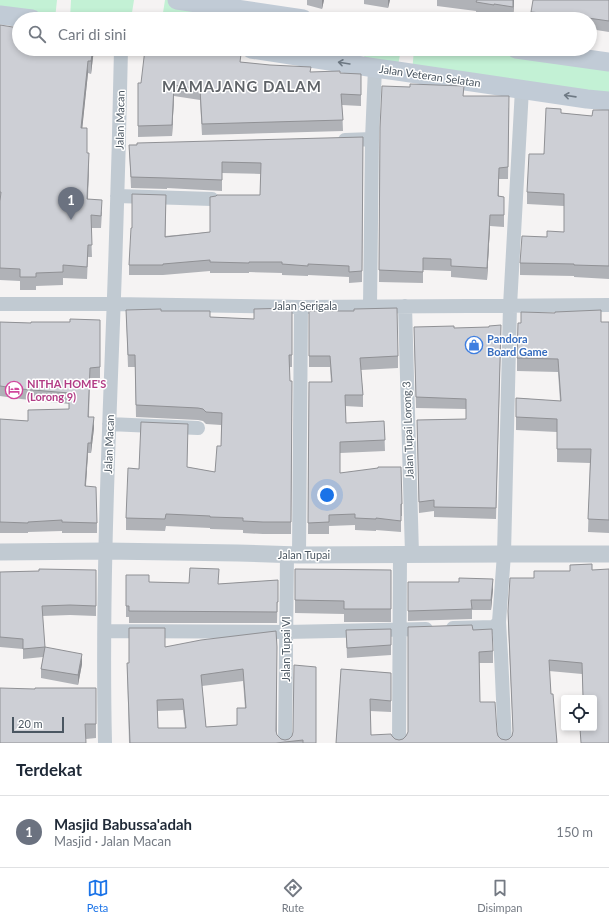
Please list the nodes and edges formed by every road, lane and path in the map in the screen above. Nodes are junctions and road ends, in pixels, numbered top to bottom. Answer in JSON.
{"nodes":[{"id":1,"x":177,"y":0,"type":"edge"},
{"id":2,"x":257,"y":12,"type":"edge"},
{"id":3,"x":0,"y":15,"type":"edge"},
{"id":4,"x":12,"y":16,"type":"edge"},
{"id":5,"x":122,"y":56,"type":"edge"},
{"id":6,"x":324,"y":56,"type":"edge"},
{"id":7,"x":566,"y":56,"type":"edge"},
{"id":8,"x":609,"y":62,"type":"edge"},
{"id":9,"x":375,"y":68,"type":"junction"},
{"id":10,"x":522,"y":89,"type":"junction"},
{"id":11,"x":609,"y":101,"type":"edge"},
{"id":12,"x":372,"y":139,"type":"junction"},
{"id":13,"x":333,"y":140,"type":"edge"},
{"id":14,"x":119,"y":146,"type":"junction"},
{"id":15,"x":135,"y":146,"type":"edge"},
{"id":16,"x":117,"y":196,"type":"junction"},
{"id":17,"x":212,"y":199,"type":"edge"},
{"id":18,"x":0,"y":304,"type":"edge"},
{"id":19,"x":114,"y":304,"type":"junction"},
{"id":20,"x":609,"y":305,"type":"edge"},
{"id":21,"x":301,"y":306,"type":"junction"},
{"id":22,"x":370,"y":306,"type":"junction"},
{"id":23,"x":405,"y":306,"type":"junction"},
{"id":24,"x":510,"y":306,"type":"junction"},
{"id":25,"x":109,"y":424,"type":"junction"},
{"id":26,"x":198,"y":428,"type":"dead end"},
{"id":27,"x":105,"y":551,"type":"junction"},
{"id":28,"x":0,"y":552,"type":"edge"},
{"id":29,"x":406,"y":554,"type":"junction"},
{"id":30,"x":504,"y":554,"type":"junction"},
{"id":31,"x":609,"y":554,"type":"edge"},
{"id":32,"x":293,"y":555,"type":"junction"},
{"id":33,"x":499,"y":622,"type":"junction"},
{"id":34,"x":400,"y":630,"type":"junction"},
{"id":35,"x":105,"y":631,"type":"junction"},
{"id":36,"x":286,"y":632,"type":"junction"},
{"id":37,"x":105,"y":743,"type":"edge"},
{"id":38,"x":285,"y":743,"type":"edge"},
{"id":39,"x":399,"y":743,"type":"edge"},
{"id":40,"x":505,"y":743,"type":"edge"}],
"edges":[{"from":1,"to":2,"type":"main road"},
{"from":3,"to":4,"type":"main road"},
{"from":5,"to":14,"type":"street","name":"Jalan Macan"},
{"from":9,"to":6,"type":"main road","name":"Jalan Veteran Selatan","one_way":true},
{"from":7,"to":8,"type":"main road"},
{"from":9,"to":10,"type":"main road","name":"Jalan Veteran Selatan"},
{"from":9,"to":12,"type":"street"},
{"from":11,"to":10,"type":"main road","name":"Jalan Veteran Selatan","one_way":true},
{"from":10,"to":24,"type":"street"},
{"from":12,"to":13,"type":"street"},
{"from":12,"to":22,"type":"street"},
{"from":14,"to":15,"type":"street"},
{"from":14,"to":16,"type":"street","name":"Jalan Macan"},
{"from":16,"to":17,"type":"street"},
{"from":16,"to":19,"type":"street","name":"Jalan Macan"},
{"from":18,"to":19,"type":"street","name":"Jalan Serigala"},
{"from":19,"to":21,"type":"street","name":"Jalan Serigala"},
{"from":19,"to":25,"type":"street","name":"Jalan Macan"},
{"from":20,"to":24,"type":"street","name":"Jalan Serigala"},
{"from":21,"to":22,"type":"street","name":"Jalan Serigala"},
{"from":21,"to":32,"type":"street","name":"Jalan Tupai VI"},
{"from":22,"to":23,"type":"street","name":"Jalan Serigala"},
{"from":23,"to":24,"type":"street","name":"Jalan Serigala"},
{"from":23,"to":29,"type":"street","name":"Jalan Tupai Lorong 3"},
{"from":24,"to":30,"type":"street"},
{"from":25,"to":26,"type":"street"},
{"from":25,"to":27,"type":"street","name":"Jalan Macan"},
{"from":27,"to":28,"type":"street","name":"Jalan Tupai"},
{"from":27,"to":32,"type":"street","name":"Jalan Tupai"},
{"from":27,"to":35,"type":"street","name":"Jalan Macan"},
{"from":29,"to":30,"type":"street","name":"Jalan Tupai"},
{"from":29,"to":32,"type":"street","name":"Jalan Tupai"},
{"from":29,"to":34,"type":"street","name":"Jalan Tupai Lorong 3"},
{"from":30,"to":31,"type":"street","name":"Jalan Tupai"},
{"from":30,"to":33,"type":"street"},
{"from":32,"to":36,"type":"street","name":"Jalan Tupai VI"},
{"from":33,"to":34,"type":"street"},
{"from":33,"to":40,"type":"street"},
{"from":34,"to":36,"type":"street"},
{"from":34,"to":39,"type":"street","name":"Jalan Tupai Lorong 3"},
{"from":35,"to":36,"type":"street"},
{"from":35,"to":37,"type":"street","name":"Jalan Macan"},
{"from":36,"to":38,"type":"street","name":"Jalan Tupai VI"}]}
